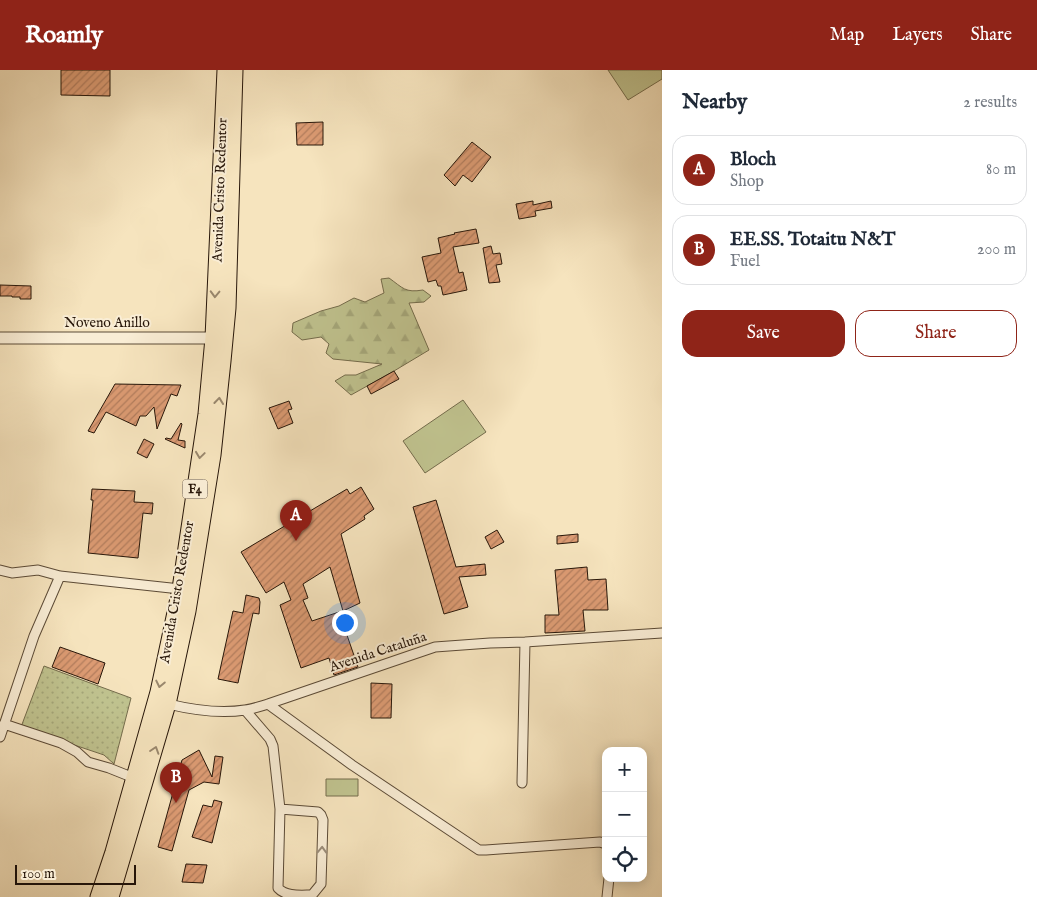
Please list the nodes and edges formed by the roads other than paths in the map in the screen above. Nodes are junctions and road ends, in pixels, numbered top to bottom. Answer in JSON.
{"nodes":[{"id":1,"x":225,"y":70,"type":"edge"},
{"id":2,"x":235,"y":70,"type":"edge"},
{"id":3,"x":244,"y":70,"type":"edge"},
{"id":4,"x":234,"y":88,"type":"junction"},
{"id":5,"x":0,"y":338,"type":"edge"},
{"id":6,"x":214,"y":338,"type":"junction"},
{"id":7,"x":0,"y":570,"type":"edge"},
{"id":8,"x":60,"y":576,"type":"junction"},
{"id":9,"x":180,"y":589,"type":"junction"},
{"id":10,"x":662,"y":633,"type":"edge"},
{"id":11,"x":525,"y":642,"type":"junction"},
{"id":12,"x":168,"y":704,"type":"junction"},
{"id":13,"x":268,"y":704,"type":"junction"},
{"id":14,"x":244,"y":710,"type":"junction"},
{"id":15,"x":4,"y":724,"type":"junction"},
{"id":16,"x":0,"y":737,"type":"edge"},
{"id":17,"x":134,"y":778,"type":"junction"},
{"id":18,"x":522,"y":783,"type":"dead end"},
{"id":19,"x":280,"y":809,"type":"junction"},
{"id":20,"x":602,"y":843,"type":"edge"},
{"id":21,"x":609,"y":882,"type":"edge"},
{"id":22,"x":98,"y":897,"type":"edge"},
{"id":23,"x":110,"y":897,"type":"edge"},
{"id":24,"x":607,"y":897,"type":"edge"}],
"edges":[{"from":1,"to":6,"type":"highway","name":"Avenida Cristo Redentor","number":"F4","one_way":true},
{"from":2,"to":4,"type":"highway","name":"Avenida Cristo Redentor","number":"F4"},
{"from":3,"to":4,"type":"street"},
{"from":12,"to":4,"type":"highway","name":"Avenida Cristo Redentor","number":"F4","one_way":true},
{"from":5,"to":6,"type":"street","name":"Noveno Anillo"},
{"from":6,"to":9,"type":"highway","name":"Avenida Cristo Redentor","number":"F4","one_way":true},
{"from":7,"to":8,"type":"street"},
{"from":8,"to":9,"type":"street"},
{"from":8,"to":15,"type":"street"},
{"from":9,"to":17,"type":"highway","name":"Avenida Cristo Redentor","number":"F4","one_way":true},
{"from":10,"to":11,"type":"street","name":"Avenida Cataluña"},
{"from":11,"to":13,"type":"street","name":"Avenida Cataluña"},
{"from":11,"to":18,"type":"street"},
{"from":12,"to":14,"type":"street","name":"Avenida Cataluña"},
{"from":23,"to":12,"type":"highway","name":"Avenida Cristo Redentor","number":"F4","one_way":true},
{"from":13,"to":14,"type":"street","name":"Avenida Cataluña"},
{"from":13,"to":20,"type":"street"},
{"from":14,"to":19,"type":"street"},
{"from":15,"to":16,"type":"street"},
{"from":15,"to":17,"type":"street"},
{"from":17,"to":22,"type":"highway","name":"Avenida Cristo Redentor","number":"F4"},
{"from":19,"to":19,"type":"street","one_way":true},
{"from":21,"to":24,"type":"street"}]}
